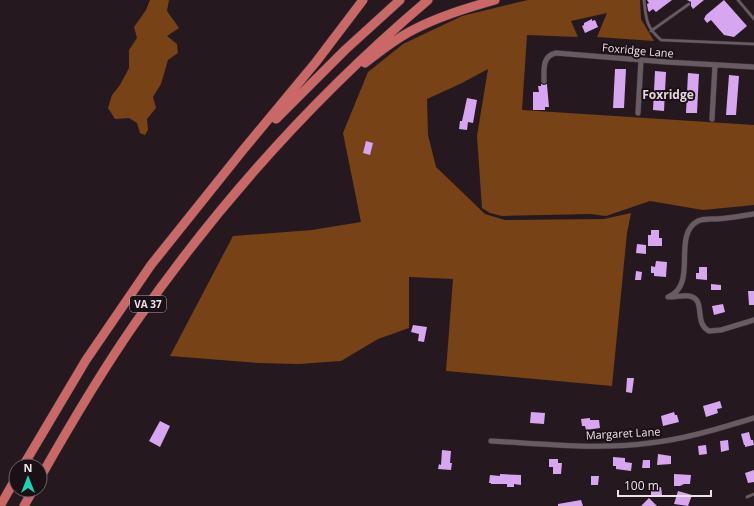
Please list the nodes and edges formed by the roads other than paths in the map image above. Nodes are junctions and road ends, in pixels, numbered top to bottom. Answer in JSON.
{"nodes":[{"id":1,"x":363,"y":0,"type":"edge"},
{"id":2,"x":400,"y":0,"type":"edge"},
{"id":3,"x":428,"y":0,"type":"edge"},
{"id":4,"x":495,"y":0,"type":"edge"},
{"id":5,"x":644,"y":0,"type":"edge"},
{"id":6,"x":738,"y":0,"type":"edge"},
{"id":7,"x":689,"y":4,"type":"dead end"},
{"id":8,"x":754,"y":19,"type":"edge"},
{"id":9,"x":651,"y":31,"type":"junction"},
{"id":10,"x":754,"y":44,"type":"edge"},
{"id":11,"x":640,"y":60,"type":"junction"},
{"id":12,"x":715,"y":65,"type":"junction"},
{"id":13,"x":754,"y":67,"type":"edge"},
{"id":14,"x":544,"y":81,"type":"dead end"},
{"id":15,"x":638,"y":113,"type":"dead end"},
{"id":16,"x":712,"y":119,"type":"dead end"},
{"id":17,"x":277,"y":144,"type":"junction"},
{"id":18,"x":216,"y":184,"type":"junction"},
{"id":19,"x":754,"y":214,"type":"edge"},
{"id":20,"x":754,"y":320,"type":"edge"},
{"id":21,"x":754,"y":418,"type":"edge"},
{"id":22,"x":491,"y":441,"type":"dead end"},
{"id":23,"x":28,"y":458,"type":"edge"},
{"id":24,"x":48,"y":464,"type":"edge"},
{"id":25,"x":8,"y":492,"type":"edge"},
{"id":26,"x":754,"y":494,"type":"edge"},
{"id":27,"x":747,"y":496,"type":"dead end"},
{"id":28,"x":0,"y":506,"type":"edge"}],
"edges":[{"from":1,"to":18,"type":"highway"},
{"from":2,"to":18,"type":"highway","number":"VA 37"},
{"from":3,"to":17,"type":"highway","number":"VA 37"},
{"from":4,"to":17,"type":"highway"},
{"from":5,"to":9,"type":"lane"},
{"from":6,"to":8,"type":"lane"},
{"from":7,"to":9,"type":"lane"},
{"from":9,"to":10,"type":"lane"},
{"from":11,"to":12,"type":"street","name":"Foxridge Lane"},
{"from":11,"to":14,"type":"street","name":"Foxridge Lane"},
{"from":11,"to":15,"type":"street"},
{"from":12,"to":13,"type":"street","name":"Foxridge Lane"},
{"from":12,"to":16,"type":"street"},
{"from":17,"to":24,"type":"highway","number":"VA 37"},
{"from":18,"to":23,"type":"highway","number":"VA 37"},
{"from":19,"to":20,"type":"street"},
{"from":21,"to":22,"type":"street","name":"Margaret Lane"},
{"from":25,"to":28,"type":"highway"},
{"from":26,"to":27,"type":"lane"}]}
